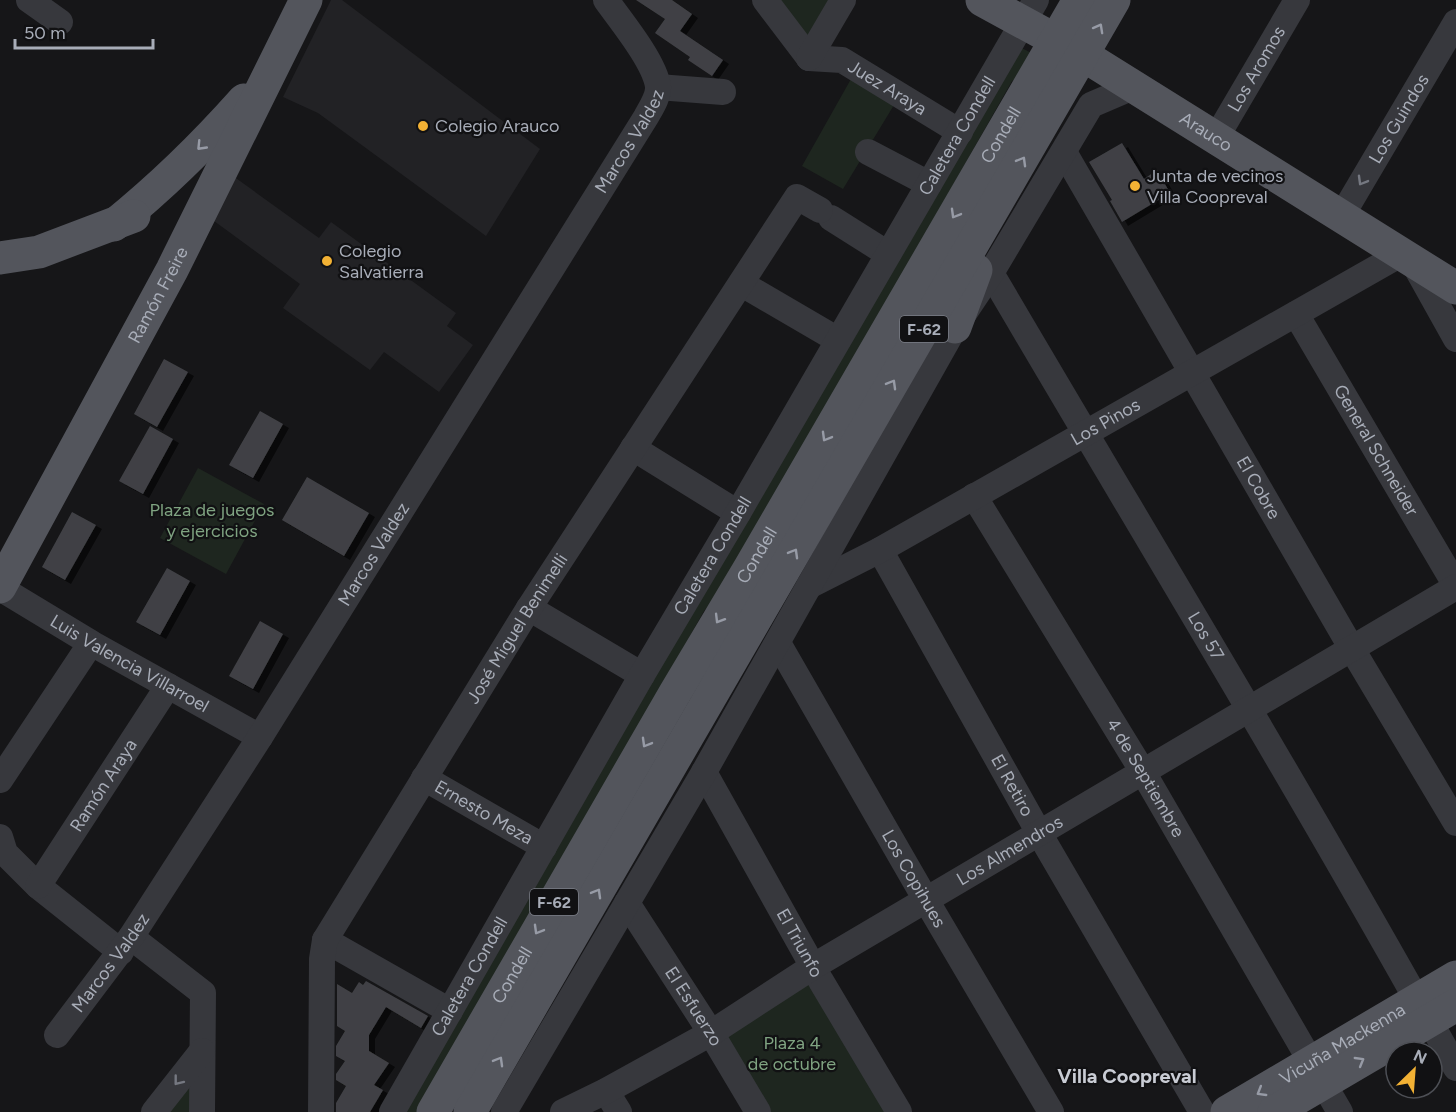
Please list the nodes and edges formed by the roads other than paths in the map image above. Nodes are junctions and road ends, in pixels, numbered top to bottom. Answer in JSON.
{"nodes":[{"id":1,"x":29,"y":0,"type":"edge"},
{"id":2,"x":306,"y":0,"type":"edge"},
{"id":3,"x":606,"y":0,"type":"edge"},
{"id":4,"x":765,"y":0,"type":"edge"},
{"id":5,"x":843,"y":0,"type":"edge"},
{"id":6,"x":982,"y":0,"type":"edge"},
{"id":7,"x":1079,"y":0,"type":"edge"},
{"id":8,"x":1114,"y":0,"type":"edge"},
{"id":9,"x":1297,"y":0,"type":"edge"},
{"id":10,"x":1030,"y":11,"type":"edge"},
{"id":11,"x":60,"y":22,"type":"dead end"},
{"id":12,"x":1456,"y":22,"type":"edge"},
{"id":13,"x":1070,"y":48,"type":"junction"},
{"id":14,"x":279,"y":53,"type":"junction"},
{"id":15,"x":809,"y":58,"type":"junction"},
{"id":16,"x":658,"y":87,"type":"junction"},
{"id":17,"x":1133,"y":87,"type":"junction"},
{"id":18,"x":723,"y":92,"type":"dead end"},
{"id":19,"x":960,"y":132,"type":"junction"},
{"id":20,"x":1216,"y":138,"type":"junction"},
{"id":21,"x":868,"y":152,"type":"dead end"},
{"id":22,"x":1064,"y":152,"type":"junction"},
{"id":23,"x":219,"y":175,"type":"junction"},
{"id":24,"x":929,"y":184,"type":"junction"},
{"id":25,"x":1005,"y":189,"type":"junction"},
{"id":26,"x":168,"y":204,"type":"junction"},
{"id":27,"x":1341,"y":217,"type":"junction"},
{"id":28,"x":114,"y":225,"type":"junction"},
{"id":29,"x":192,"y":228,"type":"junction"},
{"id":30,"x":888,"y":254,"type":"junction"},
{"id":31,"x":0,"y":258,"type":"edge"},
{"id":32,"x":1407,"y":258,"type":"junction"},
{"id":33,"x":991,"y":273,"type":"junction"},
{"id":34,"x":742,"y":284,"type":"junction"},
{"id":35,"x":1456,"y":288,"type":"edge"},
{"id":36,"x":1296,"y":314,"type":"junction"},
{"id":37,"x":955,"y":327,"type":"junction"},
{"id":38,"x":1456,"y":339,"type":"edge"},
{"id":39,"x":838,"y":340,"type":"junction"},
{"id":40,"x":1192,"y":374,"type":"junction"},
{"id":41,"x":1085,"y":433,"type":"junction"},
{"id":42,"x":633,"y":448,"type":"junction"},
{"id":43,"x":974,"y":496,"type":"junction"},
{"id":44,"x":738,"y":513,"type":"junction"},
{"id":45,"x":880,"y":550,"type":"junction"},
{"id":46,"x":809,"y":586,"type":"junction"},
{"id":47,"x":1456,"y":586,"type":"edge"},
{"id":48,"x":0,"y":587,"type":"edge"},
{"id":49,"x":529,"y":608,"type":"junction"},
{"id":50,"x":91,"y":642,"type":"junction"},
{"id":51,"x":778,"y":644,"type":"junction"},
{"id":52,"x":1352,"y":649,"type":"junction"},
{"id":53,"x":642,"y":675,"type":"junction"},
{"id":54,"x":168,"y":686,"type":"junction"},
{"id":55,"x":1249,"y":708,"type":"junction"},
{"id":56,"x":260,"y":737,"type":"junction"},
{"id":57,"x":705,"y":772,"type":"junction"},
{"id":58,"x":1143,"y":772,"type":"junction"},
{"id":59,"x":424,"y":778,"type":"junction"},
{"id":60,"x":0,"y":780,"type":"edge"},
{"id":61,"x":1456,"y":823,"type":"edge"},
{"id":62,"x":1040,"y":833,"type":"junction"},
{"id":63,"x":0,"y":837,"type":"edge"},
{"id":64,"x":544,"y":847,"type":"junction"},
{"id":65,"x":38,"y":886,"type":"junction"},
{"id":66,"x":926,"y":900,"type":"junction"},
{"id":67,"x":627,"y":903,"type":"junction"},
{"id":68,"x":325,"y":940,"type":"junction"},
{"id":69,"x":126,"y":944,"type":"junction"},
{"id":70,"x":814,"y":966,"type":"junction"},
{"id":71,"x":1456,"y":977,"type":"edge"},
{"id":72,"x":1434,"y":1008,"type":"edge"},
{"id":73,"x":450,"y":1011,"type":"junction"},
{"id":74,"x":711,"y":1033,"type":"junction"},
{"id":75,"x":57,"y":1035,"type":"dead end"},
{"id":76,"x":202,"y":1051,"type":"junction"},
{"id":77,"x":1456,"y":1068,"type":"edge"},
{"id":78,"x":1317,"y":1073,"type":"junction"},
{"id":79,"x":613,"y":1101,"type":"edge"},
{"id":80,"x":154,"y":1112,"type":"edge"},
{"id":81,"x":202,"y":1112,"type":"edge"},
{"id":82,"x":321,"y":1112,"type":"edge"},
{"id":83,"x":392,"y":1112,"type":"edge"},
{"id":84,"x":433,"y":1112,"type":"edge"},
{"id":85,"x":470,"y":1112,"type":"edge"},
{"id":86,"x":504,"y":1112,"type":"edge"},
{"id":87,"x":562,"y":1112,"type":"edge"},
{"id":88,"x":758,"y":1112,"type":"edge"},
{"id":89,"x":899,"y":1112,"type":"edge"},
{"id":90,"x":1051,"y":1112,"type":"edge"},
{"id":91,"x":1202,"y":1112,"type":"edge"},
{"id":92,"x":1227,"y":1112,"type":"edge"},
{"id":93,"x":1274,"y":1112,"type":"edge"},
{"id":94,"x":1340,"y":1112,"type":"edge"}],
"edges":[{"from":1,"to":11,"type":"street"},
{"from":2,"to":14,"type":"main road","name":"Ramón Freire"},
{"from":3,"to":16,"type":"street","name":"Marcos Valdez"},
{"from":4,"to":15,"type":"street"},
{"from":5,"to":15,"type":"street"},
{"from":6,"to":10,"type":"main road","name":"Arauco"},
{"from":7,"to":13,"type":"main road","name":"Condell","number":"F-62"},
{"from":13,"to":8,"type":"main road","name":"Condell","number":"F-62","one_way":true},
{"from":9,"to":20,"type":"street","name":"Los Aromos"},
{"from":10,"to":13,"type":"main road","name":"Arauco"},
{"from":10,"to":19,"type":"street","name":"Caletera Condell"},
{"from":12,"to":27,"type":"street","name":"Los Guindos","one_way":true},
{"from":13,"to":17,"type":"main road","name":"Arauco"},
{"from":25,"to":13,"type":"main road","name":"Condell","number":"F-62","one_way":true},
{"from":13,"to":84,"type":"main road","name":"Condell","number":"F-62","one_way":true},
{"from":14,"to":23,"type":"main road","name":"Ramón Freire"},
{"from":14,"to":28,"type":"main road","one_way":true},
{"from":15,"to":19,"type":"street","name":"Juez Araya"},
{"from":16,"to":18,"type":"street"},
{"from":16,"to":56,"type":"street","name":"Marcos Valdez"},
{"from":17,"to":20,"type":"main road","name":"Arauco"},
{"from":17,"to":22,"type":"street"},
{"from":19,"to":24,"type":"street","name":"Caletera Condell"},
{"from":20,"to":27,"type":"main road","name":"Arauco"},
{"from":21,"to":24,"type":"street"},
{"from":22,"to":33,"type":"street"},
{"from":22,"to":40,"type":"street","name":"El Cobre"},
{"from":23,"to":26,"type":"main road"},
{"from":23,"to":29,"type":"main road","name":"Ramón Freire"},
{"from":24,"to":30,"type":"street","name":"Caletera Condell"},
{"from":25,"to":37,"type":"main road"},
{"from":85,"to":25,"type":"main road","name":"Condell","number":"F-62","one_way":true},
{"from":26,"to":28,"type":"main road"},
{"from":26,"to":29,"type":"main road"},
{"from":27,"to":32,"type":"main road","name":"Arauco"},
{"from":28,"to":31,"type":"main road"},
{"from":29,"to":48,"type":"main road","name":"Ramón Freire"},
{"from":30,"to":34,"type":"street","name":"José Miguel Benimelli"},
{"from":30,"to":39,"type":"street","name":"Caletera Condell"},
{"from":32,"to":35,"type":"main road","name":"Arauco"},
{"from":32,"to":36,"type":"street","name":"Los Pinos"},
{"from":32,"to":38,"type":"street"},
{"from":33,"to":37,"type":"street"},
{"from":33,"to":41,"type":"street","name":"Los 57"},
{"from":34,"to":39,"type":"street"},
{"from":34,"to":42,"type":"street","name":"José Miguel Benimelli"},
{"from":36,"to":40,"type":"street","name":"Los Pinos"},
{"from":36,"to":47,"type":"street","name":"General Schneider"},
{"from":37,"to":46,"type":"street"},
{"from":39,"to":44,"type":"street","name":"Caletera Condell"},
{"from":40,"to":41,"type":"street","name":"Los Pinos"},
{"from":40,"to":52,"type":"street","name":"El Cobre"},
{"from":41,"to":43,"type":"street","name":"Los Pinos"},
{"from":41,"to":55,"type":"street","name":"Los 57"},
{"from":42,"to":44,"type":"street"},
{"from":42,"to":49,"type":"street","name":"José Miguel Benimelli"},
{"from":43,"to":45,"type":"street","name":"Los Pinos"},
{"from":43,"to":58,"type":"street","name":"4 de Septiembre"},
{"from":44,"to":53,"type":"street","name":"Caletera Condell"},
{"from":45,"to":46,"type":"street","name":"Los Pinos"},
{"from":45,"to":62,"type":"street","name":"El Retiro"},
{"from":46,"to":51,"type":"street"},
{"from":47,"to":52,"type":"street","name":"Los Almendros"},
{"from":48,"to":50,"type":"street","name":"Luis Valencia Villarroel"},
{"from":49,"to":53,"type":"street"},
{"from":49,"to":59,"type":"street","name":"José Miguel Benimelli"},
{"from":50,"to":54,"type":"street","name":"Luis Valencia Villarroel"},
{"from":50,"to":60,"type":"street"},
{"from":51,"to":57,"type":"street"},
{"from":51,"to":66,"type":"street","name":"Los Copihues"},
{"from":52,"to":55,"type":"street","name":"Los Almendros"},
{"from":52,"to":61,"type":"street","name":"El Cobre"},
{"from":53,"to":64,"type":"street","name":"Caletera Condell"},
{"from":54,"to":56,"type":"street","name":"Luis Valencia Villarroel"},
{"from":54,"to":65,"type":"street","name":"Ramón Araya"},
{"from":55,"to":58,"type":"street","name":"Los Almendros"},
{"from":55,"to":72,"type":"street","name":"Los 57"},
{"from":56,"to":69,"type":"street","name":"Marcos Valdez"},
{"from":57,"to":67,"type":"street"},
{"from":57,"to":70,"type":"street","name":"El Triunfo"},
{"from":58,"to":62,"type":"street","name":"Los Almendros"},
{"from":58,"to":78,"type":"street","name":"4 de Septiembre"},
{"from":59,"to":64,"type":"street","name":"Ernesto Meza"},
{"from":59,"to":68,"type":"street","name":"José Miguel Benimelli"},
{"from":62,"to":66,"type":"street","name":"Los Almendros"},
{"from":62,"to":91,"type":"street","name":"El Retiro"},
{"from":63,"to":65,"type":"street"},
{"from":64,"to":73,"type":"street","name":"Caletera Condell"},
{"from":65,"to":69,"type":"street"},
{"from":66,"to":70,"type":"street","name":"Los Almendros"},
{"from":66,"to":90,"type":"street","name":"Los Copihues"},
{"from":67,"to":74,"type":"street","name":"El Esfuerzo"},
{"from":67,"to":86,"type":"street"},
{"from":68,"to":73,"type":"street"},
{"from":68,"to":82,"type":"street","name":"José Miguel Benimelli"},
{"from":69,"to":75,"type":"street","name":"Marcos Valdez"},
{"from":69,"to":76,"type":"street"},
{"from":70,"to":74,"type":"street","name":"Los Almendros"},
{"from":70,"to":89,"type":"street","name":"El Triunfo"},
{"from":71,"to":72,"type":"main road","name":"Vicuña Mackenna"},
{"from":72,"to":77,"type":"street","name":"Los 57"},
{"from":72,"to":78,"type":"main road","name":"Vicuña Mackenna"},
{"from":73,"to":83,"type":"street","name":"Caletera Condell"},
{"from":74,"to":79,"type":"street","name":"Los Almendros"},
{"from":74,"to":88,"type":"street","name":"El Esfuerzo"},
{"from":76,"to":80,"type":"street","one_way":true},
{"from":76,"to":81,"type":"street"},
{"from":78,"to":92,"type":"main road","name":"Vicuña Mackenna","one_way":true},
{"from":78,"to":93,"type":"main road","name":"Vicuña Mackenna"},
{"from":78,"to":94,"type":"street","name":"4 de Septiembre"},
{"from":79,"to":87,"type":"street","name":"Los Almendros"}]}
